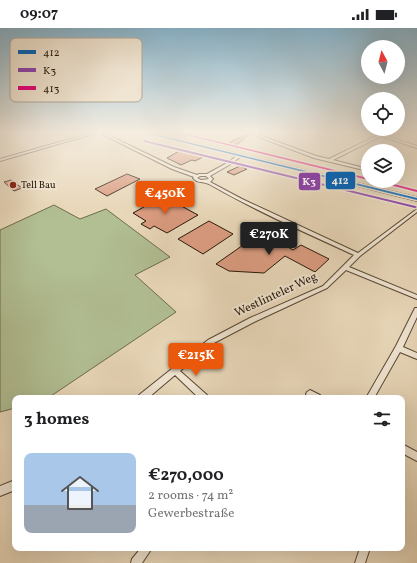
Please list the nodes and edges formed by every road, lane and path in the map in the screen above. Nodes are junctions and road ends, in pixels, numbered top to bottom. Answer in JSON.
{"nodes":[{"id":1,"x":9,"y":158,"type":"edge"},
{"id":2,"x":153,"y":158,"type":"edge"},
{"id":3,"x":236,"y":158,"type":"edge"},
{"id":4,"x":247,"y":158,"type":"edge"},
{"id":5,"x":318,"y":158,"type":"edge"},
{"id":6,"x":335,"y":158,"type":"edge"},
{"id":7,"x":6,"y":159,"type":"joint"},
{"id":8,"x":0,"y":160,"type":"edge"},
{"id":9,"x":329,"y":161,"type":"junction"},
{"id":10,"x":361,"y":168,"type":"edge"},
{"id":11,"x":208,"y":175,"type":"junction"},
{"id":12,"x":196,"y":176,"type":"junction"},
{"id":13,"x":206,"y":181,"type":"junction"},
{"id":14,"x":417,"y":199,"type":"edge"},
{"id":15,"x":417,"y":210,"type":"edge"},
{"id":16,"x":358,"y":255,"type":"junction"},
{"id":17,"x":346,"y":268,"type":"junction"},
{"id":18,"x":417,"y":297,"type":"edge"},
{"id":19,"x":417,"y":310,"type":"edge"},
{"id":20,"x":399,"y":348,"type":"junction"},
{"id":21,"x":417,"y":356,"type":"edge"},
{"id":22,"x":175,"y":371,"type":"junction"},
{"id":23,"x":146,"y":395,"type":"edge"},
{"id":24,"x":201,"y":395,"type":"edge"},
{"id":25,"x":372,"y":395,"type":"edge"},
{"id":26,"x":405,"y":450,"type":"edge"},
{"id":27,"x":417,"y":457,"type":"edge"},
{"id":28,"x":12,"y":486,"type":"edge"},
{"id":29,"x":0,"y":491,"type":"edge"},
{"id":30,"x":145,"y":551,"type":"edge"},
{"id":31,"x":364,"y":551,"type":"edge"},
{"id":32,"x":136,"y":563,"type":"edge"},
{"id":33,"x":360,"y":563,"type":"edge"}],
"edges":[{"from":1,"to":7,"type":"street"},
{"from":2,"to":12,"type":"street"},
{"from":3,"to":11,"type":"street"},
{"from":4,"to":14,"type":"main road"},
{"from":5,"to":9,"type":"street"},
{"from":6,"to":9,"type":"street"},
{"from":7,"to":8,"type":"street"},
{"from":9,"to":10,"type":"street"},
{"from":11,"to":12,"type":"street"},
{"from":11,"to":13,"type":"street"},
{"from":12,"to":13,"type":"street"},
{"from":13,"to":16,"type":"street"},
{"from":15,"to":16,"type":"street","name":"Westlinteler Weg"},
{"from":16,"to":17,"type":"street","name":"Westlinteler Weg"},
{"from":17,"to":18,"type":"street"},
{"from":17,"to":22,"type":"street","name":"Westlinteler Weg"},
{"from":19,"to":20,"type":"street"},
{"from":20,"to":21,"type":"street"},
{"from":20,"to":25,"type":"street"},
{"from":22,"to":23,"type":"street","name":"Westlinteler Weg"},
{"from":22,"to":24,"type":"street"},
{"from":26,"to":27,"type":"street"},
{"from":28,"to":29,"type":"street"},
{"from":30,"to":32,"type":"street"},
{"from":31,"to":33,"type":"street"}]}
